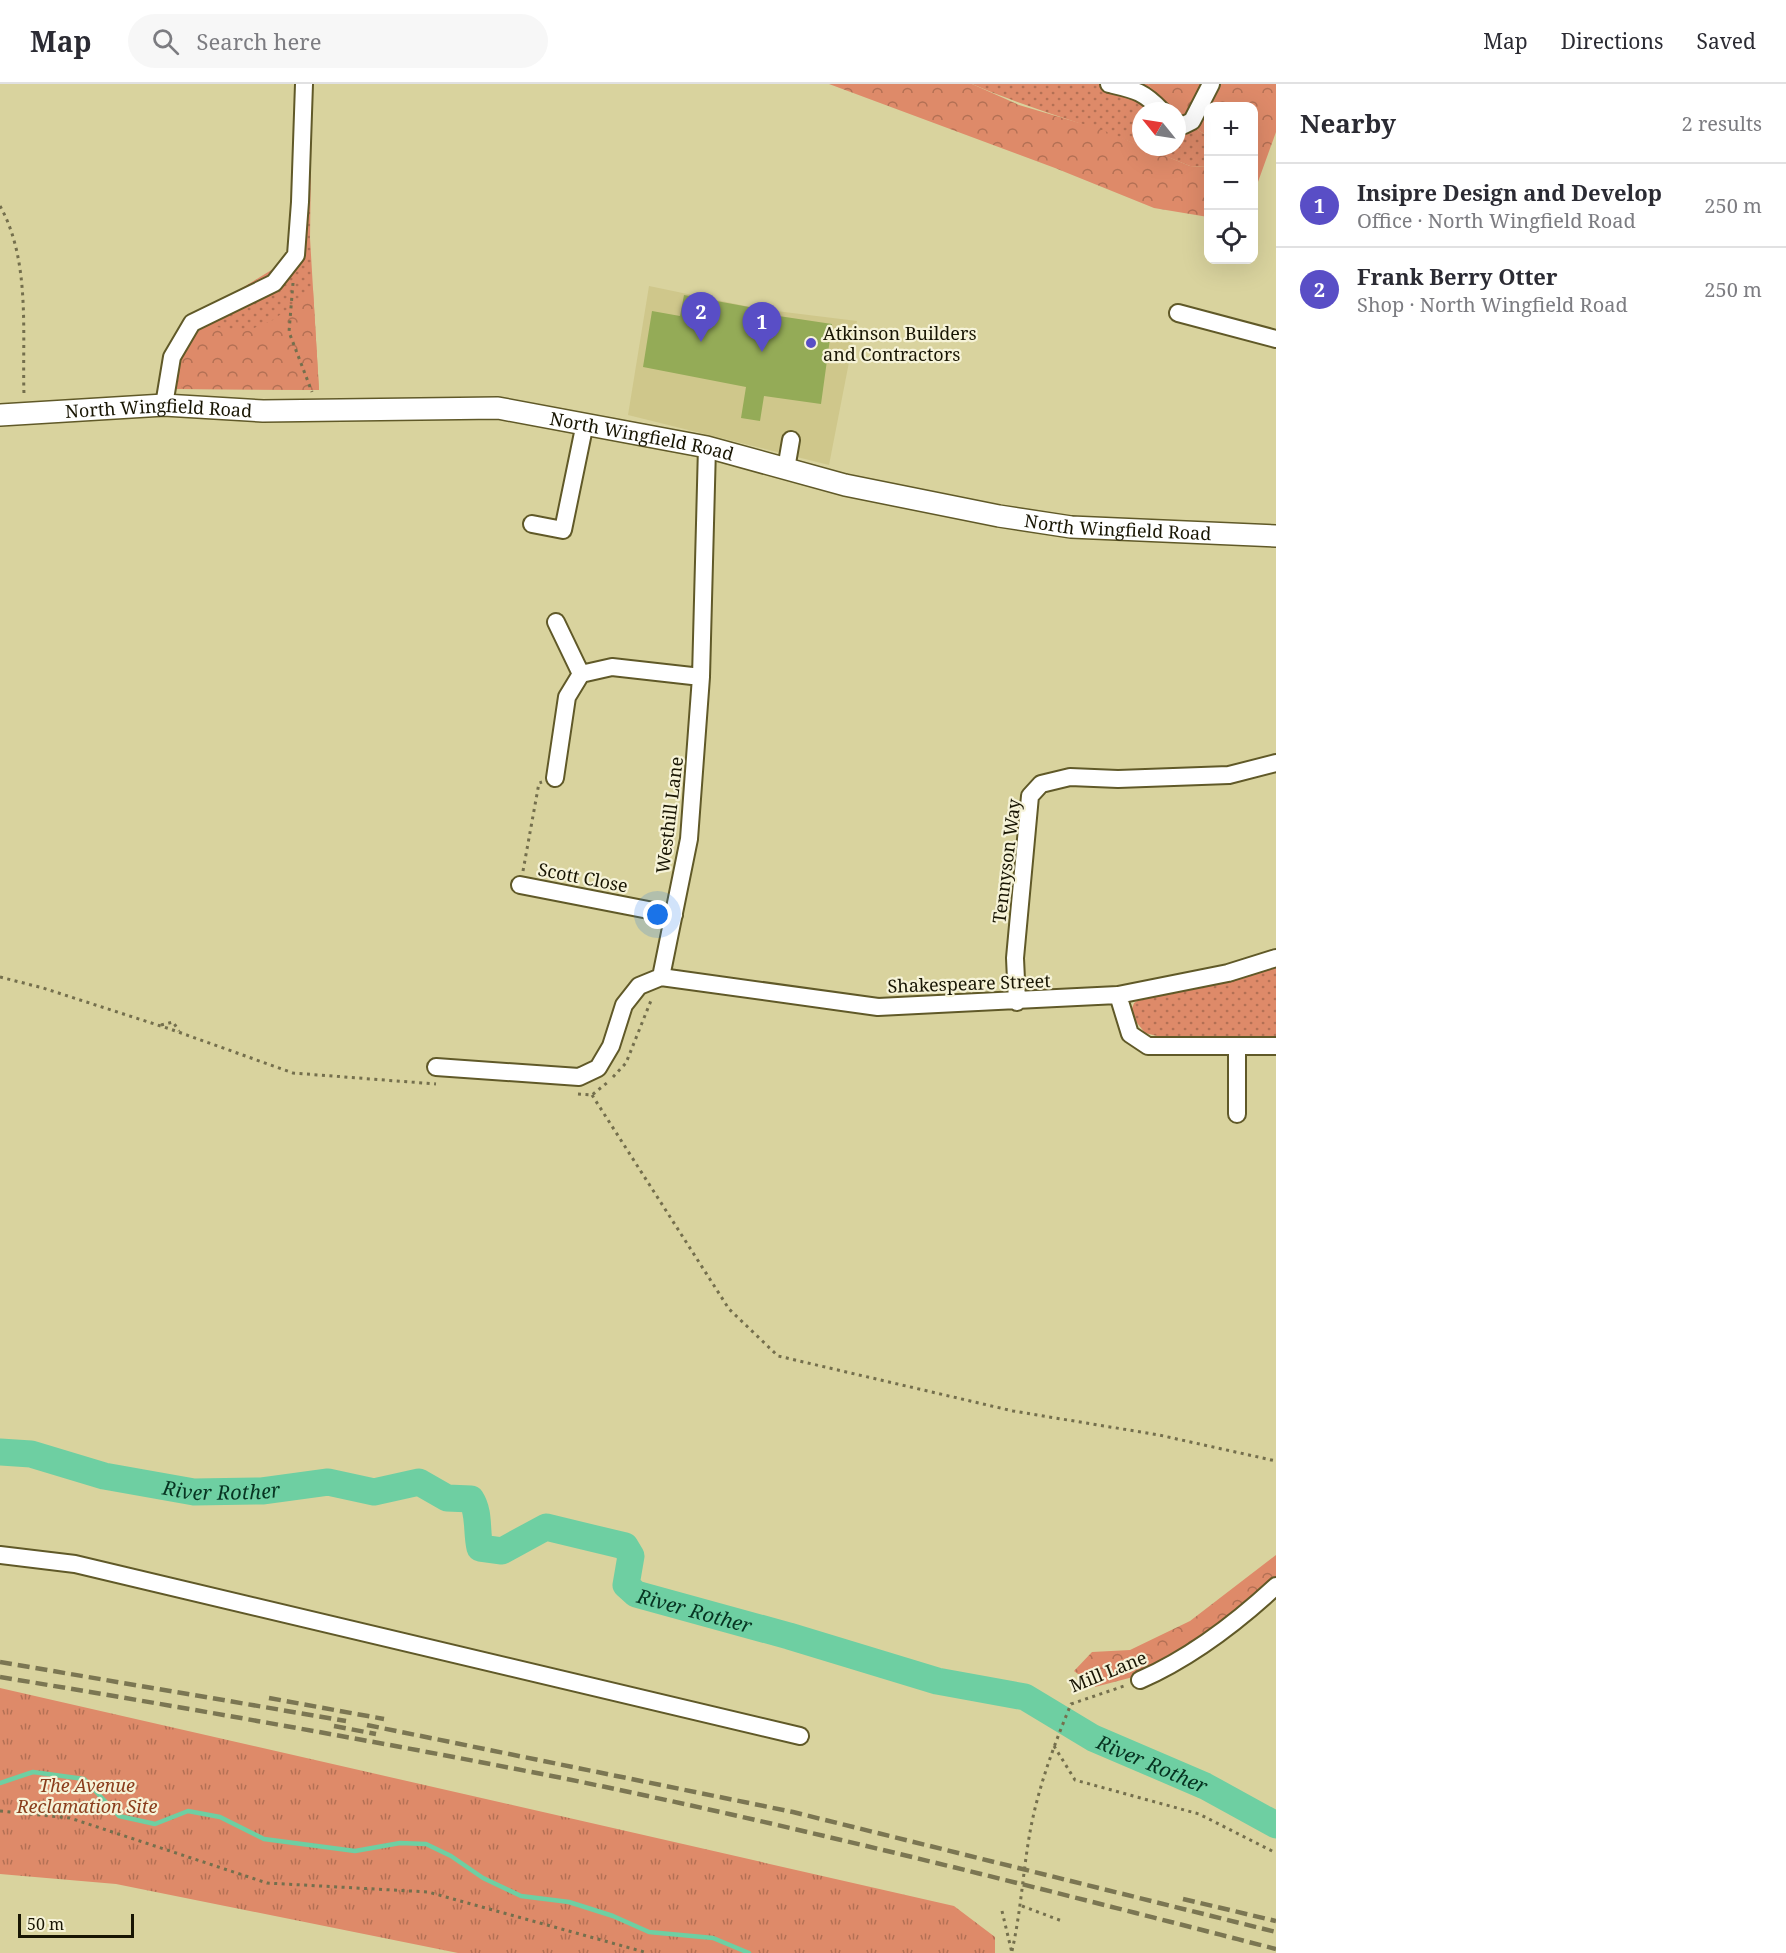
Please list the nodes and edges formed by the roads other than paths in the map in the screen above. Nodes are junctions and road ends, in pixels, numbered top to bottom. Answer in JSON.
{"nodes":[{"id":1,"x":304,"y":84,"type":"edge"},
{"id":2,"x":1111,"y":84,"type":"edge"},
{"id":3,"x":1211,"y":84,"type":"edge"},
{"id":4,"x":1154,"y":102,"type":"edge"},
{"id":5,"x":1186,"y":124,"type":"edge"},
{"id":6,"x":1178,"y":313,"type":"dead end"},
{"id":7,"x":1276,"y":339,"type":"edge"},
{"id":8,"x":164,"y":405,"type":"junction"},
{"id":9,"x":0,"y":415,"type":"edge"},
{"id":10,"x":585,"y":423,"type":"junction"},
{"id":11,"x":791,"y":440,"type":"dead end"},
{"id":12,"x":707,"y":447,"type":"junction"},
{"id":13,"x":786,"y":469,"type":"junction"},
{"id":14,"x":532,"y":524,"type":"dead end"},
{"id":15,"x":1276,"y":536,"type":"edge"},
{"id":16,"x":556,"y":622,"type":"dead end"},
{"id":17,"x":581,"y":674,"type":"junction"},
{"id":18,"x":701,"y":677,"type":"junction"},
{"id":19,"x":1276,"y":763,"type":"edge"},
{"id":20,"x":555,"y":778,"type":"road end"},
{"id":21,"x":520,"y":885,"type":"road end"},
{"id":22,"x":674,"y":915,"type":"junction"},
{"id":23,"x":1276,"y":958,"type":"edge"},
{"id":24,"x":661,"y":977,"type":"junction"},
{"id":25,"x":1118,"y":996,"type":"junction"},
{"id":26,"x":1017,"y":1002,"type":"junction"},
{"id":27,"x":1237,"y":1046,"type":"junction"},
{"id":28,"x":1276,"y":1046,"type":"edge"},
{"id":29,"x":436,"y":1067,"type":"dead end"},
{"id":30,"x":1237,"y":1114,"type":"dead end"},
{"id":31,"x":0,"y":1555,"type":"edge"},
{"id":32,"x":1276,"y":1586,"type":"edge"},
{"id":33,"x":1140,"y":1680,"type":"road end"},
{"id":34,"x":801,"y":1736,"type":"dead end"}],
"edges":[{"from":1,"to":8,"type":"street"},
{"from":2,"to":4,"type":"street"},
{"from":3,"to":5,"type":"street"},
{"from":6,"to":7,"type":"street"},
{"from":8,"to":9,"type":"main road","name":"North Wingfield Road"},
{"from":8,"to":10,"type":"main road","name":"North Wingfield Road"},
{"from":10,"to":12,"type":"main road","name":"North Wingfield Road"},
{"from":10,"to":14,"type":"street"},
{"from":11,"to":13,"type":"street"},
{"from":12,"to":13,"type":"main road","name":"North Wingfield Road"},
{"from":12,"to":18,"type":"street","name":"Westhill Lane"},
{"from":13,"to":15,"type":"main road","name":"North Wingfield Road"},
{"from":16,"to":17,"type":"street"},
{"from":17,"to":18,"type":"street"},
{"from":17,"to":20,"type":"street"},
{"from":18,"to":22,"type":"street","name":"Westhill Lane"},
{"from":19,"to":26,"type":"street","name":"Tennyson Way"},
{"from":21,"to":22,"type":"street","name":"Scott Close"},
{"from":22,"to":24,"type":"street","name":"Westhill Lane"},
{"from":23,"to":25,"type":"street","name":"Shakespeare Street"},
{"from":24,"to":26,"type":"street","name":"Shakespeare Street"},
{"from":24,"to":29,"type":"street"},
{"from":25,"to":26,"type":"street","name":"Shakespeare Street"},
{"from":25,"to":27,"type":"street"},
{"from":27,"to":28,"type":"street"},
{"from":27,"to":30,"type":"street"},
{"from":31,"to":34,"type":"street"},
{"from":32,"to":33,"type":"street","name":"Mill Lane"}]}
